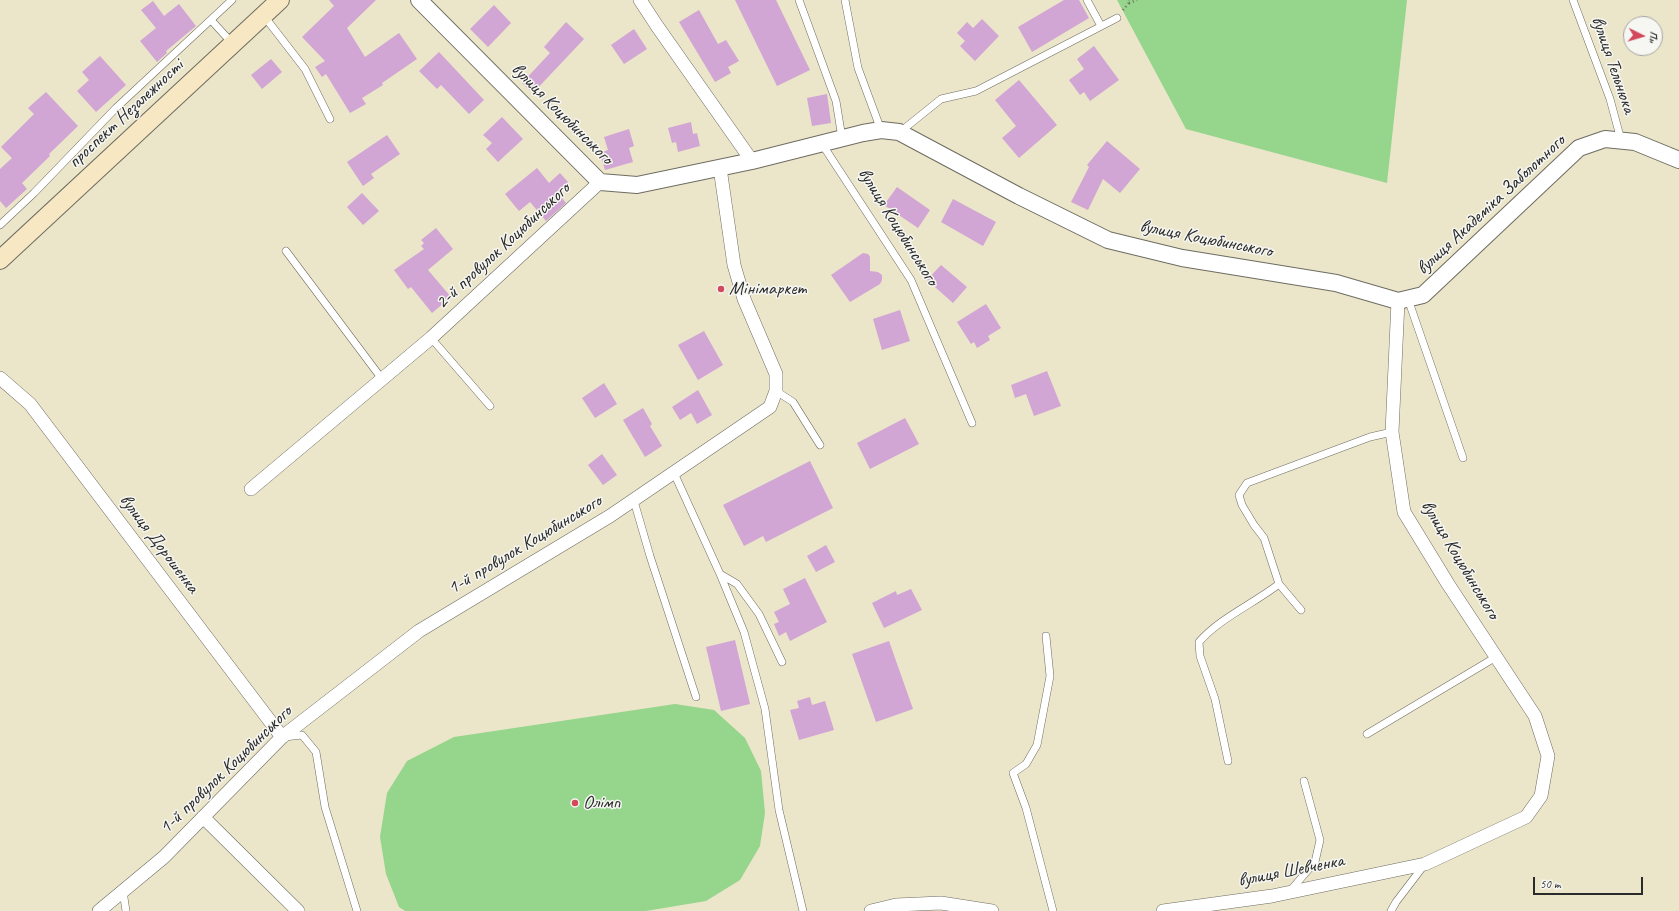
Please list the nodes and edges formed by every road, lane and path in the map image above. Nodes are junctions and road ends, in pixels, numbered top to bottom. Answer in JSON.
{"nodes":[{"id":1,"x":232,"y":0,"type":"edge"},
{"id":2,"x":280,"y":0,"type":"edge"},
{"id":3,"x":419,"y":0,"type":"edge"},
{"id":4,"x":640,"y":0,"type":"edge"},
{"id":5,"x":799,"y":0,"type":"edge"},
{"id":6,"x":845,"y":0,"type":"edge"},
{"id":7,"x":1087,"y":0,"type":"edge"},
{"id":8,"x":1137,"y":0,"type":"edge"},
{"id":9,"x":1573,"y":0,"type":"edge"},
{"id":10,"x":1129,"y":3,"type":"dead end"},
{"id":11,"x":264,"y":16,"type":"junction"},
{"id":12,"x":1117,"y":18,"type":"dead end"},
{"id":13,"x":211,"y":20,"type":"junction"},
{"id":14,"x":1101,"y":26,"type":"junction"},
{"id":15,"x":233,"y":44,"type":"junction"},
{"id":16,"x":330,"y":119,"type":"dead end"},
{"id":17,"x":881,"y":130,"type":"junction"},
{"id":18,"x":900,"y":132,"type":"junction"},
{"id":19,"x":842,"y":138,"type":"junction"},
{"id":20,"x":1621,"y":140,"type":"junction"},
{"id":21,"x":822,"y":144,"type":"junction"},
{"id":22,"x":1679,"y":160,"type":"edge"},
{"id":23,"x":752,"y":161,"type":"junction"},
{"id":24,"x":720,"y":168,"type":"junction"},
{"id":25,"x":600,"y":182,"type":"junction"},
{"id":26,"x":0,"y":225,"type":"edge"},
{"id":27,"x":286,"y":251,"type":"dead end"},
{"id":28,"x":0,"y":260,"type":"edge"},
{"id":29,"x":1403,"y":299,"type":"junction"},
{"id":30,"x":431,"y":338,"type":"junction"},
{"id":31,"x":0,"y":378,"type":"edge"},
{"id":32,"x":382,"y":379,"type":"junction"},
{"id":33,"x":776,"y":391,"type":"junction"},
{"id":34,"x":490,"y":406,"type":"dead end"},
{"id":35,"x":972,"y":423,"type":"dead end"},
{"id":36,"x":1392,"y":432,"type":"junction"},
{"id":37,"x":820,"y":445,"type":"dead end"},
{"id":38,"x":1463,"y":458,"type":"dead end"},
{"id":39,"x":674,"y":473,"type":"junction"},
{"id":40,"x":251,"y":490,"type":"dead end"},
{"id":41,"x":634,"y":500,"type":"junction"},
{"id":42,"x":720,"y":574,"type":"junction"},
{"id":43,"x":1279,"y":584,"type":"junction"},
{"id":44,"x":1301,"y":610,"type":"dead end"},
{"id":45,"x":1046,"y":636,"type":"dead end"},
{"id":46,"x":1496,"y":657,"type":"junction"},
{"id":47,"x":782,"y":662,"type":"dead end"},
{"id":48,"x":696,"y":697,"type":"dead end"},
{"id":49,"x":1368,"y":734,"type":"dead end"},
{"id":50,"x":282,"y":737,"type":"junction"},
{"id":51,"x":1228,"y":761,"type":"dead end"},
{"id":52,"x":1304,"y":781,"type":"dead end"},
{"id":53,"x":1541,"y":796,"type":"joint"},
{"id":54,"x":203,"y":817,"type":"junction"},
{"id":55,"x":1425,"y":864,"type":"junction"},
{"id":56,"x":123,"y":891,"type":"junction"},
{"id":57,"x":1289,"y":892,"type":"junction"},
{"id":58,"x":284,"y":907,"type":"edge"},
{"id":59,"x":99,"y":911,"type":"edge"},
{"id":60,"x":126,"y":911,"type":"edge"},
{"id":61,"x":298,"y":911,"type":"edge"},
{"id":62,"x":357,"y":911,"type":"edge"},
{"id":63,"x":803,"y":911,"type":"edge"},
{"id":64,"x":871,"y":911,"type":"edge"},
{"id":65,"x":988,"y":911,"type":"edge"},
{"id":66,"x":1053,"y":911,"type":"edge"},
{"id":67,"x":1163,"y":911,"type":"edge"},
{"id":68,"x":1391,"y":911,"type":"edge"}],
"edges":[{"from":1,"to":13,"type":"lane"},
{"from":2,"to":11,"type":"main road","name":"проспект Незалежності"},
{"from":3,"to":25,"type":"street","name":"вулиця Коцюбинського"},
{"from":4,"to":23,"type":"street"},
{"from":5,"to":19,"type":"lane"},
{"from":6,"to":17,"type":"lane"},
{"from":7,"to":14,"type":"lane"},
{"from":8,"to":10,"type":"path"},
{"from":9,"to":20,"type":"lane","name":"вулиця Тельнюка"},
{"from":11,"to":15,"type":"main road","name":"проспект Незалежності"},
{"from":11,"to":16,"type":"lane"},
{"from":12,"to":14,"type":"lane"},
{"from":13,"to":15,"type":"lane"},
{"from":13,"to":26,"type":"lane"},
{"from":14,"to":18,"type":"lane"},
{"from":15,"to":28,"type":"main road","name":"проспект Незалежності"},
{"from":17,"to":18,"type":"street","name":"вулиця Коцюбинського"},
{"from":17,"to":19,"type":"street","name":"вулиця Коцюбинського"},
{"from":18,"to":29,"type":"street","name":"вулиця Коцюбинського"},
{"from":19,"to":21,"type":"street","name":"вулиця Коцюбинського"},
{"from":20,"to":22,"type":"street","name":"вулиця Академіка Заболотного"},
{"from":20,"to":29,"type":"street","name":"вулиця Академіка Заболотного"},
{"from":21,"to":23,"type":"street","name":"вулиця Коцюбинського"},
{"from":21,"to":35,"type":"lane","name":"вулиця Коцюбинського"},
{"from":23,"to":24,"type":"street","name":"вулиця Коцюбинського"},
{"from":24,"to":25,"type":"street","name":"вулиця Коцюбинського"},
{"from":24,"to":33,"type":"street","name":"1-й провулок Коцюбинського"},
{"from":25,"to":30,"type":"street","name":"2-й провулок Коцюбинського"},
{"from":27,"to":32,"type":"lane"},
{"from":29,"to":36,"type":"street","name":"вулиця Коцюбинського"},
{"from":29,"to":38,"type":"lane"},
{"from":30,"to":32,"type":"street","name":"2-й провулок Коцюбинського"},
{"from":30,"to":34,"type":"lane"},
{"from":31,"to":50,"type":"street","name":"вулиця Дорошенка"},
{"from":32,"to":40,"type":"street","name":"2-й провулок Коцюбинського"},
{"from":33,"to":37,"type":"lane"},
{"from":33,"to":39,"type":"street","name":"1-й провулок Коцюбинського"},
{"from":36,"to":43,"type":"lane"},
{"from":36,"to":46,"type":"street","name":"вулиця Коцюбинського"},
{"from":39,"to":41,"type":"street","name":"1-й провулок Коцюбинського"},
{"from":39,"to":42,"type":"lane"},
{"from":41,"to":48,"type":"lane"},
{"from":41,"to":50,"type":"street","name":"1-й провулок Коцюбинського"},
{"from":42,"to":47,"type":"lane"},
{"from":42,"to":63,"type":"lane"},
{"from":43,"to":44,"type":"lane"},
{"from":43,"to":51,"type":"lane"},
{"from":45,"to":66,"type":"lane"},
{"from":46,"to":49,"type":"lane"},
{"from":46,"to":53,"type":"street","name":"вулиця Коцюбинського"},
{"from":50,"to":54,"type":"street","name":"1-й провулок Коцюбинського"},
{"from":50,"to":62,"type":"lane"},
{"from":52,"to":57,"type":"lane"},
{"from":53,"to":55,"type":"street","name":"вулиця Шевченка"},
{"from":54,"to":56,"type":"street","name":"1-й провулок Коцюбинського"},
{"from":54,"to":58,"type":"street"},
{"from":55,"to":57,"type":"street","name":"вулиця Шевченка"},
{"from":55,"to":68,"type":"lane","name":"вулиця Шевченка"},
{"from":56,"to":59,"type":"street","name":"1-й провулок Коцюбинського"},
{"from":56,"to":60,"type":"lane"},
{"from":57,"to":67,"type":"street","name":"вулиця Шевченка"},
{"from":58,"to":61,"type":"street"},
{"from":64,"to":65,"type":"street"}]}
